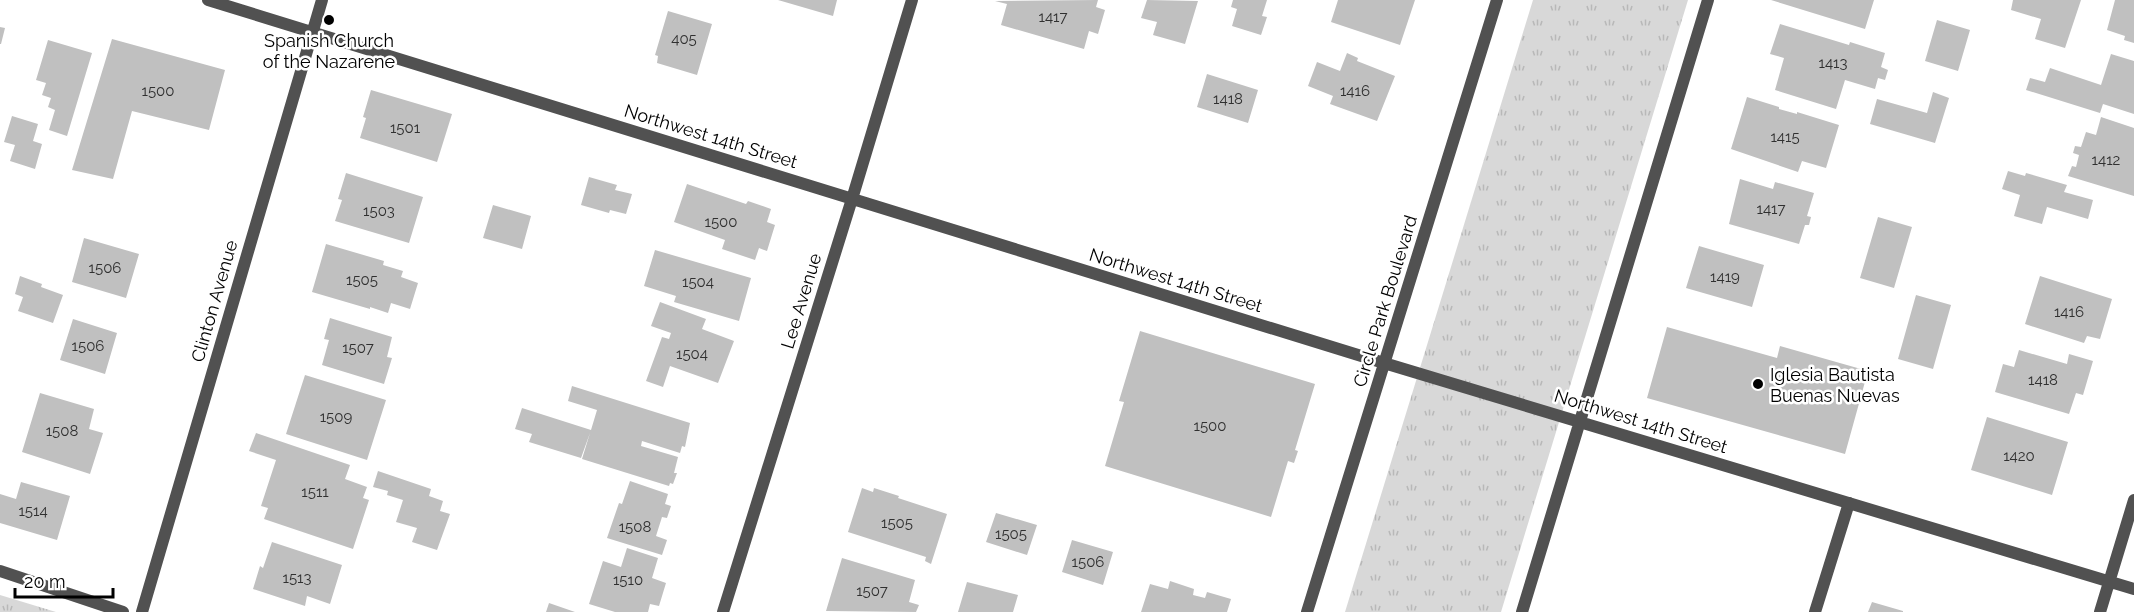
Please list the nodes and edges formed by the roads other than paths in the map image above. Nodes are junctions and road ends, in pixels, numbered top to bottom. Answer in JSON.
{"nodes":[{"id":1,"x":208,"y":0,"type":"edge"},
{"id":2,"x":322,"y":0,"type":"edge"},
{"id":3,"x":912,"y":0,"type":"edge"},
{"id":4,"x":1497,"y":0,"type":"edge"},
{"id":5,"x":1708,"y":0,"type":"edge"},
{"id":6,"x":312,"y":32,"type":"junction"},
{"id":7,"x":852,"y":199,"type":"junction"},
{"id":8,"x":1384,"y":363,"type":"junction"},
{"id":9,"x":1580,"y":421,"type":"junction"},
{"id":10,"x":2134,"y":500,"type":"edge"},
{"id":11,"x":1849,"y":503,"type":"junction"},
{"id":12,"x":0,"y":571,"type":"edge"},
{"id":13,"x":2109,"y":582,"type":"junction"},
{"id":14,"x":2134,"y":589,"type":"edge"},
{"id":15,"x":123,"y":612,"type":"edge"},
{"id":16,"x":142,"y":612,"type":"edge"},
{"id":17,"x":723,"y":612,"type":"edge"},
{"id":18,"x":1308,"y":612,"type":"edge"},
{"id":19,"x":1522,"y":612,"type":"edge"},
{"id":20,"x":1815,"y":612,"type":"edge"},
{"id":21,"x":2100,"y":612,"type":"edge"}],
"edges":[{"from":1,"to":6,"type":"street","name":"Northwest 14th Street"},
{"from":2,"to":6,"type":"street","name":"Clinton Avenue"},
{"from":3,"to":7,"type":"street","name":"Lee Avenue"},
{"from":4,"to":8,"type":"street","name":"Circle Park Boulevard"},
{"from":5,"to":9,"type":"street"},
{"from":6,"to":7,"type":"street","name":"Northwest 14th Street"},
{"from":6,"to":16,"type":"street","name":"Clinton Avenue"},
{"from":7,"to":8,"type":"street","name":"Northwest 14th Street"},
{"from":7,"to":17,"type":"street","name":"Lee Avenue"},
{"from":8,"to":9,"type":"street","name":"Northwest 14th Street"},
{"from":8,"to":18,"type":"street","name":"Circle Park Boulevard"},
{"from":9,"to":11,"type":"street","name":"Northwest 14th Street"},
{"from":9,"to":19,"type":"street"},
{"from":10,"to":13,"type":"street"},
{"from":11,"to":13,"type":"street","name":"Northwest 14th Street"},
{"from":11,"to":20,"type":"street"},
{"from":12,"to":15,"type":"street"},
{"from":13,"to":14,"type":"street","name":"Northwest 14th Street"},
{"from":13,"to":21,"type":"street"}]}
